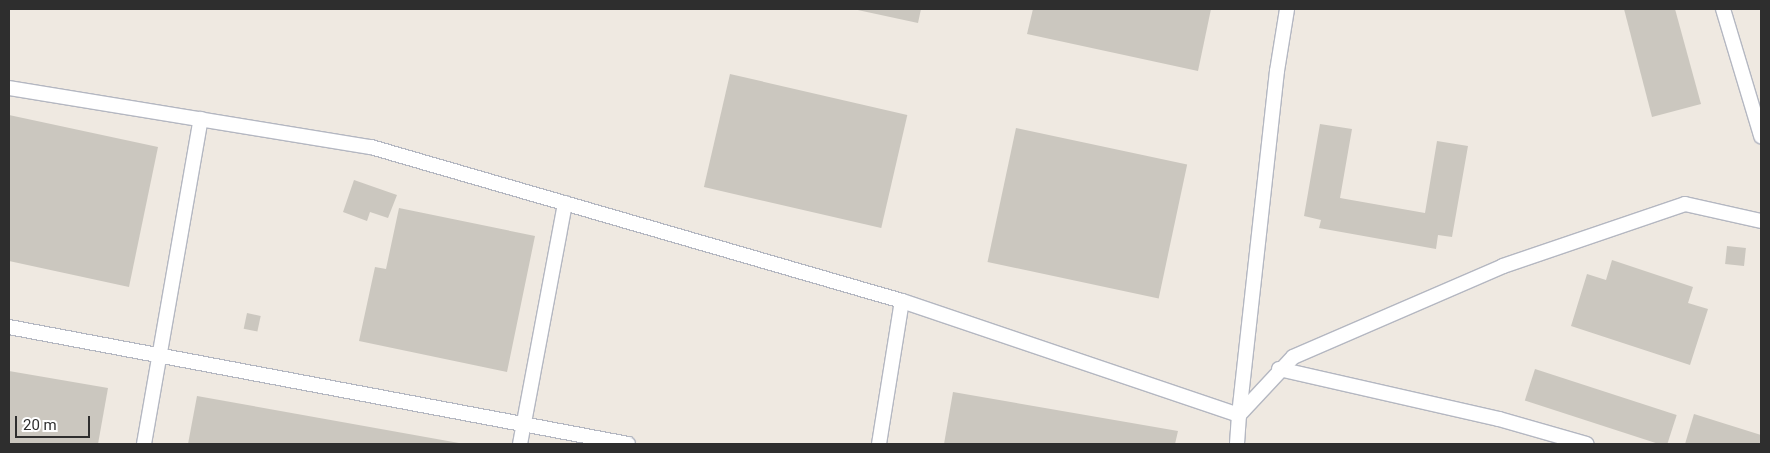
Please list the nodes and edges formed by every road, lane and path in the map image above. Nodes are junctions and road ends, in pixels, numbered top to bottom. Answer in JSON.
{"nodes":[{"id":1,"x":1287,"y":9,"type":"edge"},
{"id":2,"x":1723,"y":9,"type":"edge"},
{"id":3,"x":9,"y":88,"type":"edge"},
{"id":4,"x":201,"y":119,"type":"junction"},
{"id":5,"x":1761,"y":136,"type":"edge"},
{"id":6,"x":565,"y":203,"type":"junction"},
{"id":7,"x":1761,"y":221,"type":"edge"},
{"id":8,"x":902,"y":301,"type":"junction"},
{"id":9,"x":9,"y":327,"type":"edge"},
{"id":10,"x":160,"y":356,"type":"junction"},
{"id":11,"x":1279,"y":369,"type":"junction"},
{"id":12,"x":1238,"y":415,"type":"junction"},
{"id":13,"x":524,"y":425,"type":"junction"},
{"id":14,"x":144,"y":444,"type":"edge"},
{"id":15,"x":520,"y":444,"type":"edge"},
{"id":16,"x":628,"y":444,"type":"edge"},
{"id":17,"x":879,"y":444,"type":"edge"},
{"id":18,"x":1238,"y":444,"type":"edge"},
{"id":19,"x":1587,"y":444,"type":"edge"}],
"edges":[{"from":1,"to":12,"type":"lane"},
{"from":2,"to":5,"type":"lane"},
{"from":3,"to":4,"type":"lane"},
{"from":4,"to":6,"type":"lane"},
{"from":4,"to":10,"type":"lane"},
{"from":6,"to":8,"type":"lane"},
{"from":6,"to":13,"type":"lane"},
{"from":7,"to":11,"type":"lane"},
{"from":8,"to":12,"type":"lane"},
{"from":8,"to":17,"type":"lane"},
{"from":9,"to":10,"type":"lane"},
{"from":10,"to":13,"type":"lane"},
{"from":10,"to":14,"type":"lane"},
{"from":11,"to":12,"type":"lane"},
{"from":11,"to":19,"type":"lane"},
{"from":12,"to":18,"type":"lane"},
{"from":13,"to":15,"type":"lane"},
{"from":13,"to":16,"type":"lane"}]}
